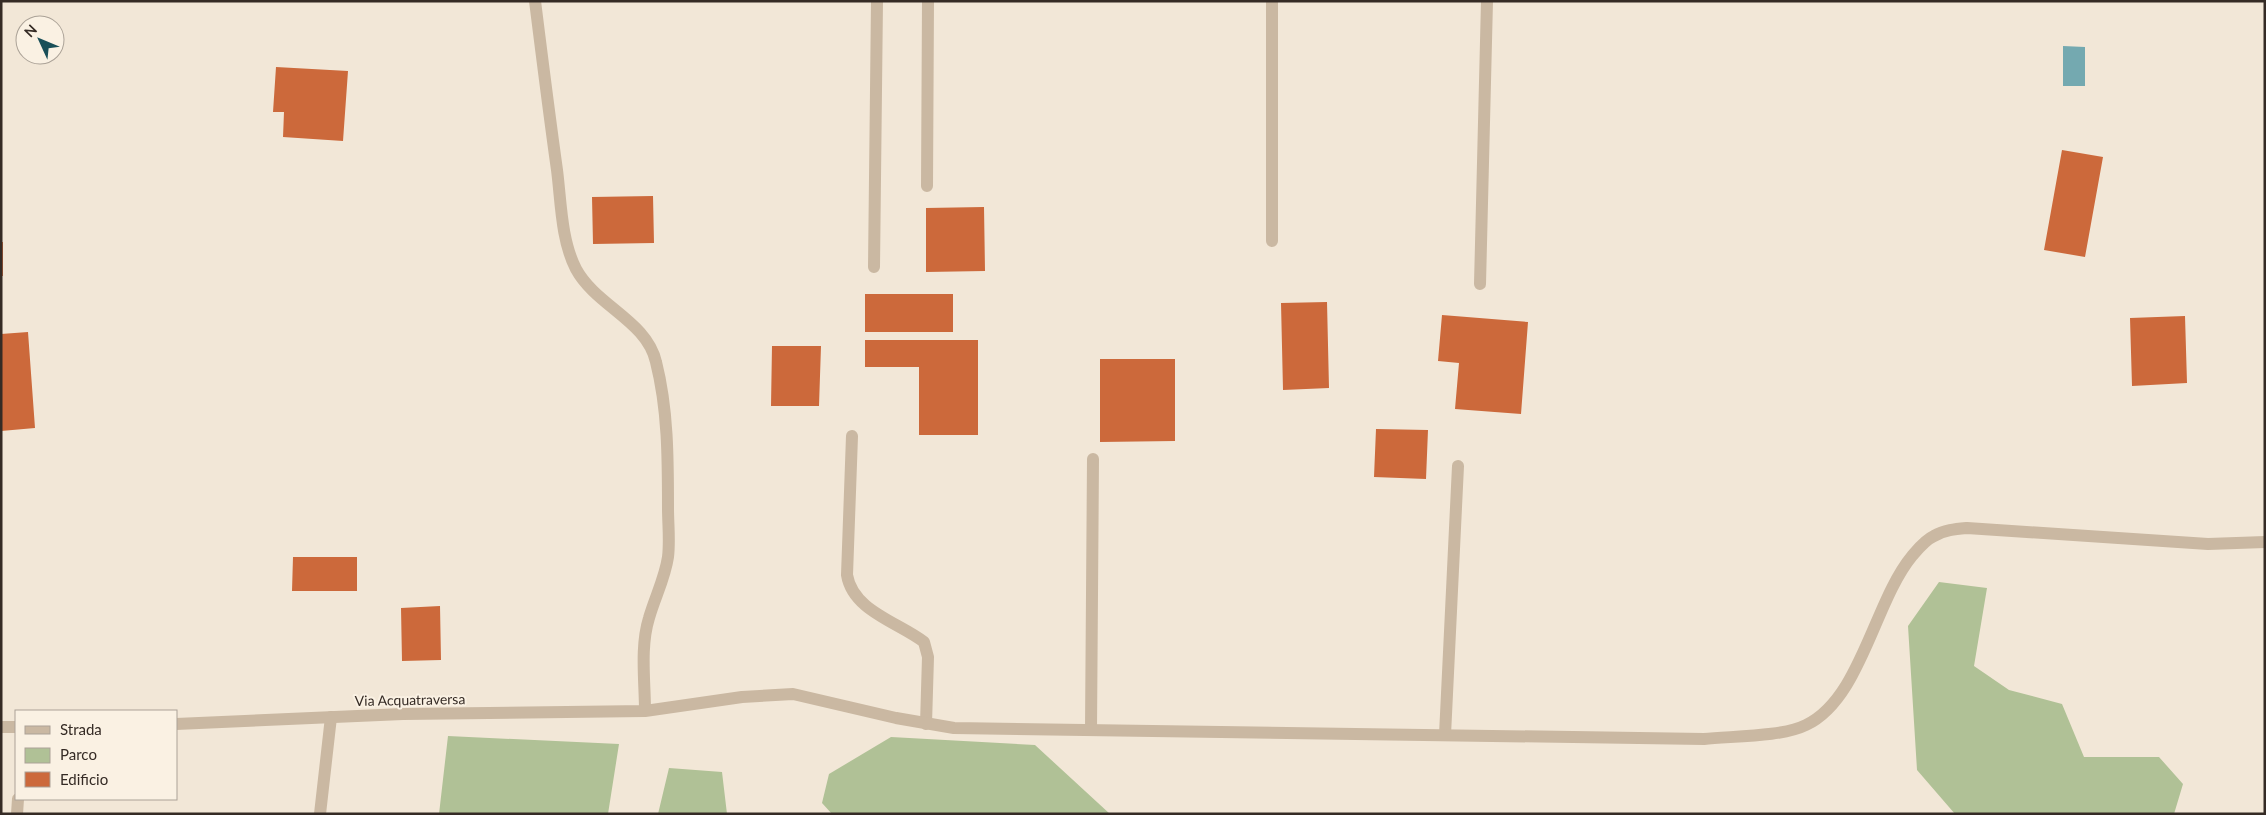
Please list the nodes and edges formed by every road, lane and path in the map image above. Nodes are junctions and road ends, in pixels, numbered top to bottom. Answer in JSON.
{"nodes":[{"id":1,"x":535,"y":1,"type":"edge"},
{"id":2,"x":878,"y":1,"type":"edge"},
{"id":3,"x":928,"y":1,"type":"edge"},
{"id":4,"x":1272,"y":1,"type":"edge"},
{"id":5,"x":1487,"y":1,"type":"edge"},
{"id":6,"x":927,"y":186,"type":"dead end"},
{"id":7,"x":1272,"y":241,"type":"dead end"},
{"id":8,"x":874,"y":267,"type":"dead end"},
{"id":9,"x":1480,"y":284,"type":"dead end"},
{"id":10,"x":852,"y":436,"type":"dead end"},
{"id":11,"x":1093,"y":459,"type":"dead end"},
{"id":12,"x":1458,"y":466,"type":"dead end"},
{"id":13,"x":2265,"y":542,"type":"edge"},
{"id":14,"x":645,"y":712,"type":"junction"},
{"id":15,"x":331,"y":717,"type":"junction"},
{"id":16,"x":178,"y":724,"type":"edge"},
{"id":17,"x":926,"y":724,"type":"junction"},
{"id":18,"x":1,"y":727,"type":"edge"},
{"id":19,"x":15,"y":727,"type":"edge"},
{"id":20,"x":1091,"y":729,"type":"junction"},
{"id":21,"x":1445,"y":735,"type":"junction"},
{"id":22,"x":18,"y":800,"type":"edge"},
{"id":23,"x":16,"y":814,"type":"edge"},
{"id":24,"x":320,"y":814,"type":"edge"}],
"edges":[{"from":1,"to":14,"type":"street"},
{"from":2,"to":8,"type":"street"},
{"from":3,"to":6,"type":"street"},
{"from":4,"to":7,"type":"street"},
{"from":5,"to":9,"type":"street"},
{"from":10,"to":17,"type":"street"},
{"from":11,"to":20,"type":"street"},
{"from":12,"to":21,"type":"street"},
{"from":13,"to":21,"type":"street","name":"Via Acquatraversa"},
{"from":14,"to":15,"type":"street","name":"Via Acquatraversa"},
{"from":14,"to":17,"type":"street","name":"Via Acquatraversa"},
{"from":15,"to":16,"type":"street","name":"Via Acquatraversa"},
{"from":15,"to":24,"type":"street"},
{"from":17,"to":20,"type":"street","name":"Via Acquatraversa"},
{"from":18,"to":19,"type":"street"},
{"from":20,"to":21,"type":"street","name":"Via Acquatraversa"},
{"from":22,"to":23,"type":"street"}]}
